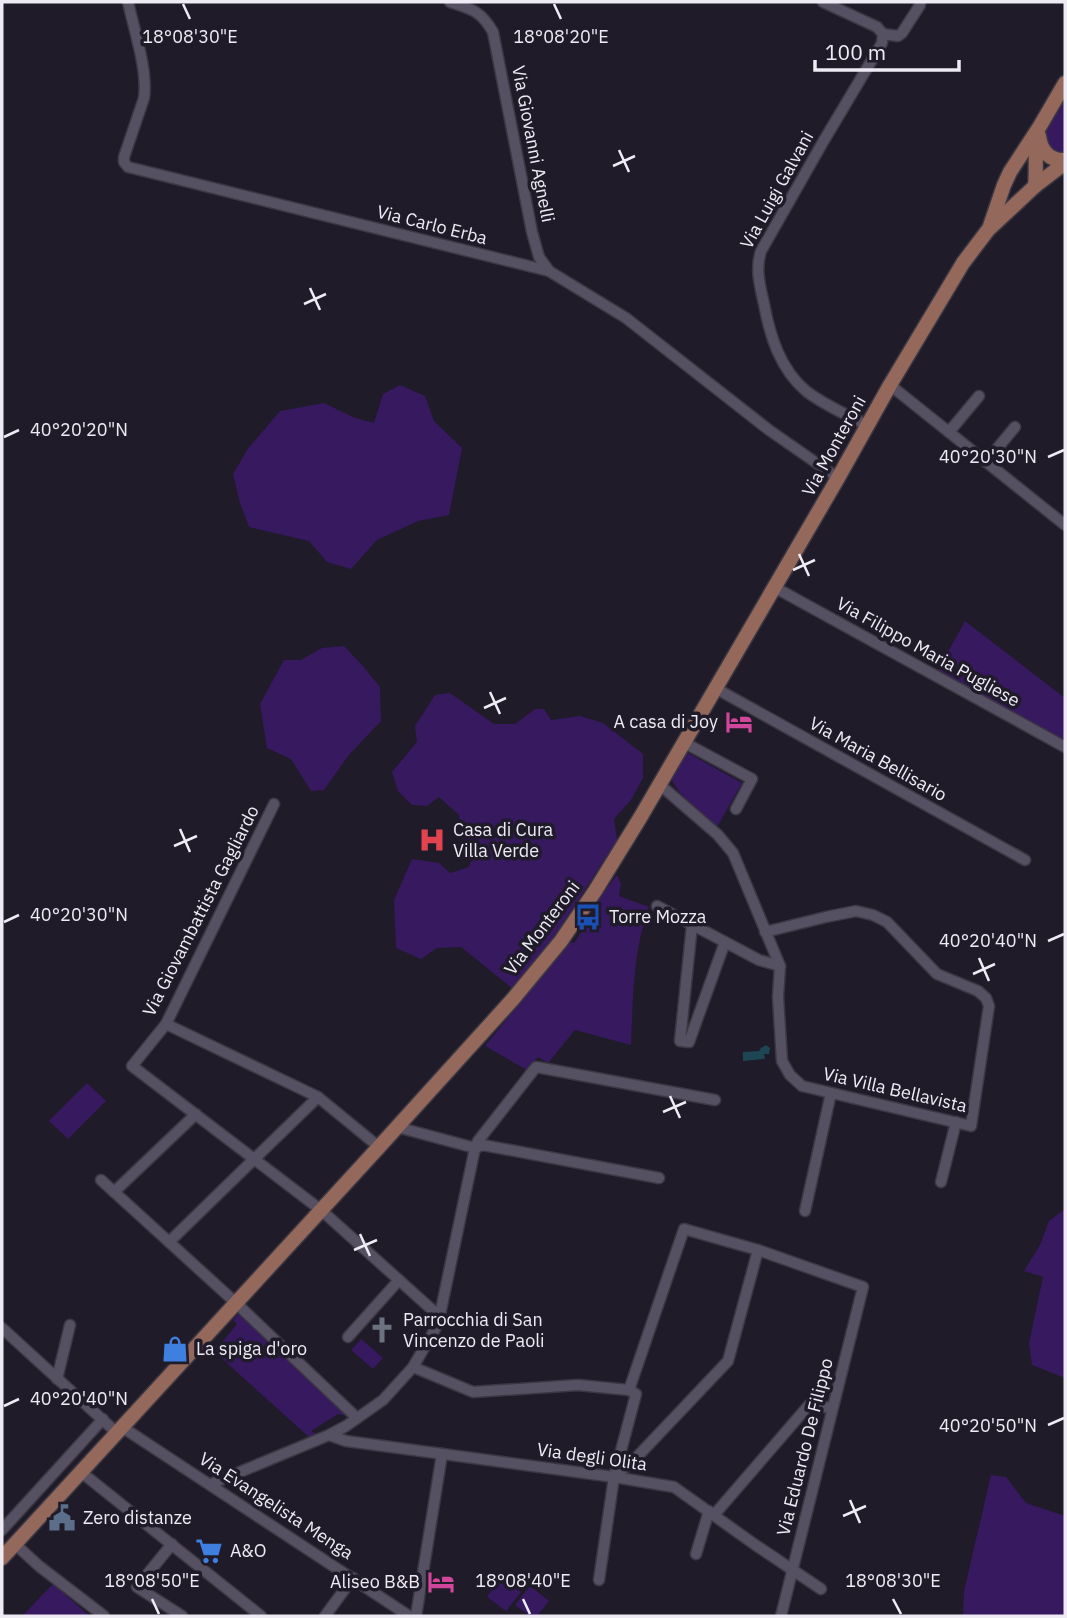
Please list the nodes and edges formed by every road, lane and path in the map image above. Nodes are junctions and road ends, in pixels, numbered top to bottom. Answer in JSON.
{"nodes":[{"id":1,"x":128,"y":2,"type":"edge"},
{"id":2,"x":450,"y":2,"type":"edge"},
{"id":3,"x":823,"y":2,"type":"edge"},
{"id":4,"x":920,"y":5,"type":"dead end"},
{"id":5,"x":883,"y":34,"type":"junction"},
{"id":6,"x":1065,"y":83,"type":"edge"},
{"id":7,"x":1039,"y":130,"type":"junction"},
{"id":8,"x":1018,"y":159,"type":"junction"},
{"id":9,"x":1065,"y":162,"type":"edge"},
{"id":10,"x":1035,"y":186,"type":"junction"},
{"id":11,"x":988,"y":230,"type":"junction"},
{"id":12,"x":549,"y":271,"type":"junction"},
{"id":13,"x":890,"y":384,"type":"junction"},
{"id":14,"x":979,"y":396,"type":"dead end"},
{"id":15,"x":867,"y":425,"type":"junction"},
{"id":16,"x":1015,"y":427,"type":"dead end"},
{"id":17,"x":949,"y":432,"type":"junction"},
{"id":18,"x":986,"y":462,"type":"junction"},
{"id":19,"x":838,"y":478,"type":"junction"},
{"id":20,"x":1065,"y":525,"type":"edge"},
{"id":21,"x":774,"y":587,"type":"junction"},
{"id":22,"x":715,"y":688,"type":"junction"},
{"id":23,"x":683,"y":742,"type":"junction"},
{"id":24,"x":1065,"y":747,"type":"edge"},
{"id":25,"x":659,"y":784,"type":"junction"},
{"id":26,"x":274,"y":804,"type":"dead end"},
{"id":27,"x":736,"y":809,"type":"dead end"},
{"id":28,"x":1025,"y":860,"type":"dead end"},
{"id":29,"x":657,"y":906,"type":"dead end"},
{"id":30,"x":692,"y":925,"type":"junction"},
{"id":31,"x":765,"y":932,"type":"junction"},
{"id":32,"x":725,"y":942,"type":"junction"},
{"id":33,"x":780,"y":966,"type":"junction"},
{"id":34,"x":166,"y":1024,"type":"junction"},
{"id":35,"x":831,"y":1093,"type":"junction"},
{"id":36,"x":318,"y":1097,"type":"junction"},
{"id":37,"x":715,"y":1100,"type":"dead end"},
{"id":38,"x":196,"y":1114,"type":"junction"},
{"id":39,"x":956,"y":1122,"type":"junction"},
{"id":40,"x":397,"y":1127,"type":"junction"},
{"id":41,"x":379,"y":1147,"type":"junction"},
{"id":42,"x":475,"y":1148,"type":"junction"},
{"id":43,"x":254,"y":1159,"type":"junction"},
{"id":44,"x":659,"y":1178,"type":"dead end"},
{"id":45,"x":101,"y":1181,"type":"dead end"},
{"id":46,"x":941,"y":1182,"type":"dead end"},
{"id":47,"x":114,"y":1192,"type":"junction"},
{"id":48,"x":321,"y":1210,"type":"junction"},
{"id":49,"x":805,"y":1211,"type":"dead end"},
{"id":50,"x":169,"y":1242,"type":"junction"},
{"id":51,"x":758,"y":1250,"type":"junction"},
{"id":52,"x":399,"y":1280,"type":"junction"},
{"id":53,"x":236,"y":1303,"type":"junction"},
{"id":54,"x":439,"y":1316,"type":"junction"},
{"id":55,"x":70,"y":1325,"type":"dead end"},
{"id":56,"x":2,"y":1328,"type":"edge"},
{"id":57,"x":348,"y":1337,"type":"dead end"},
{"id":58,"x":413,"y":1367,"type":"junction"},
{"id":59,"x":57,"y":1379,"type":"junction"},
{"id":60,"x":629,"y":1390,"type":"junction"},
{"id":61,"x":832,"y":1409,"type":"junction"},
{"id":62,"x":357,"y":1418,"type":"junction"},
{"id":63,"x":103,"y":1419,"type":"junction"},
{"id":64,"x":120,"y":1430,"type":"junction"},
{"id":65,"x":329,"y":1435,"type":"junction"},
{"id":66,"x":442,"y":1454,"type":"junction"},
{"id":67,"x":81,"y":1472,"type":"junction"},
{"id":68,"x":614,"y":1477,"type":"junction"},
{"id":69,"x":211,"y":1484,"type":"junction"},
{"id":70,"x":711,"y":1513,"type":"junction"},
{"id":71,"x":2,"y":1530,"type":"edge"},
{"id":72,"x":15,"y":1544,"type":"junction"},
{"id":73,"x":172,"y":1545,"type":"junction"},
{"id":74,"x":696,"y":1554,"type":"dead end"},
{"id":75,"x":2,"y":1558,"type":"edge"},
{"id":76,"x":793,"y":1571,"type":"junction"},
{"id":77,"x":353,"y":1578,"type":"junction"},
{"id":78,"x":599,"y":1580,"type":"dead end"},
{"id":79,"x":821,"y":1589,"type":"dead end"},
{"id":80,"x":104,"y":1616,"type":"edge"},
{"id":81,"x":182,"y":1616,"type":"edge"},
{"id":82,"x":261,"y":1616,"type":"edge"},
{"id":83,"x":325,"y":1616,"type":"edge"},
{"id":84,"x":409,"y":1616,"type":"edge"},
{"id":85,"x":416,"y":1616,"type":"edge"},
{"id":86,"x":781,"y":1616,"type":"edge"}],
"edges":[{"from":1,"to":12,"type":"street","name":"Via Carlo Erba"},
{"from":2,"to":12,"type":"street","name":"Via Giovanni Agnelli"},
{"from":3,"to":5,"type":"street"},
{"from":4,"to":5,"type":"street"},
{"from":5,"to":15,"type":"street","name":"Via Luigi Galvani"},
{"from":6,"to":7,"type":"main road","name":"Via Monteroni"},
{"from":7,"to":8,"type":"main road","name":"Via Monteroni"},
{"from":7,"to":9,"type":"main road","name":"Via Monteroni"},
{"from":7,"to":10,"type":"main road","name":"Via Monteroni"},
{"from":8,"to":10,"type":"main road"},
{"from":8,"to":11,"type":"main road","name":"Via Monteroni"},
{"from":9,"to":10,"type":"main road","name":"Via Monteroni"},
{"from":10,"to":11,"type":"main road","name":"Via Monteroni"},
{"from":11,"to":13,"type":"main road","name":"Via Monteroni"},
{"from":12,"to":19,"type":"street","name":"Via Carlo Erba"},
{"from":13,"to":15,"type":"main road","name":"Via Monteroni"},
{"from":13,"to":17,"type":"street"},
{"from":14,"to":17,"type":"street"},
{"from":15,"to":19,"type":"main road","name":"Via Monteroni"},
{"from":16,"to":18,"type":"street"},
{"from":17,"to":18,"type":"street"},
{"from":18,"to":20,"type":"street"},
{"from":19,"to":21,"type":"main road","name":"Via Monteroni"},
{"from":21,"to":22,"type":"main road","name":"Via Monteroni"},
{"from":21,"to":24,"type":"street","name":"Via Filippo Maria Pugliese"},
{"from":22,"to":23,"type":"main road","name":"Via Monteroni"},
{"from":22,"to":28,"type":"street","name":"Via Maria Bellisario"},
{"from":23,"to":25,"type":"main road","name":"Via Monteroni"},
{"from":23,"to":27,"type":"street"},
{"from":25,"to":31,"type":"street","name":"Via Villa Bellavista"},
{"from":25,"to":40,"type":"main road","name":"Via Monteroni"},
{"from":26,"to":34,"type":"street","name":"Via Giovambattista Gagliardo"},
{"from":29,"to":30,"type":"street"},
{"from":30,"to":32,"type":"street"},
{"from":30,"to":32,"type":"street"},
{"from":31,"to":33,"type":"street","name":"Via Villa Bellavista"},
{"from":31,"to":39,"type":"street","name":"Via Villa Bellavista"},
{"from":32,"to":33,"type":"street"},
{"from":33,"to":35,"type":"street","name":"Via Villa Bellavista"},
{"from":34,"to":36,"type":"street"},
{"from":34,"to":38,"type":"street","name":"Via Giovambattista Gagliardo"},
{"from":35,"to":39,"type":"street","name":"Via Villa Bellavista"},
{"from":35,"to":49,"type":"street"},
{"from":36,"to":41,"type":"street"},
{"from":36,"to":43,"type":"street"},
{"from":37,"to":42,"type":"street"},
{"from":38,"to":43,"type":"street"},
{"from":38,"to":47,"type":"street"},
{"from":39,"to":46,"type":"street"},
{"from":40,"to":41,"type":"main road","name":"Via Monteroni"},
{"from":40,"to":42,"type":"street"},
{"from":41,"to":48,"type":"main road","name":"Via Monteroni"},
{"from":42,"to":44,"type":"street"},
{"from":42,"to":54,"type":"street"},
{"from":43,"to":48,"type":"street"},
{"from":43,"to":50,"type":"street"},
{"from":45,"to":47,"type":"street"},
{"from":47,"to":50,"type":"street"},
{"from":48,"to":52,"type":"street"},
{"from":48,"to":53,"type":"main road","name":"Via Monteroni"},
{"from":50,"to":53,"type":"street"},
{"from":51,"to":60,"type":"street"},
{"from":51,"to":61,"type":"street","name":"Via Eduardo De Filippo"},
{"from":51,"to":68,"type":"street"},
{"from":52,"to":54,"type":"street"},
{"from":52,"to":57,"type":"street"},
{"from":53,"to":62,"type":"street"},
{"from":53,"to":64,"type":"main road","name":"Via Monteroni"},
{"from":54,"to":58,"type":"street"},
{"from":55,"to":59,"type":"street"},
{"from":56,"to":59,"type":"street","name":"Via Evangelista Menga"},
{"from":58,"to":60,"type":"street"},
{"from":58,"to":62,"type":"street"},
{"from":59,"to":63,"type":"street","name":"Via Evangelista Menga"},
{"from":60,"to":68,"type":"street"},
{"from":61,"to":70,"type":"street"},
{"from":61,"to":76,"type":"street","name":"Via Eduardo De Filippo"},
{"from":62,"to":65,"type":"street"},
{"from":63,"to":64,"type":"street","name":"Via Evangelista Menga"},
{"from":63,"to":71,"type":"street"},
{"from":64,"to":67,"type":"main road","name":"Via Monteroni"},
{"from":64,"to":69,"type":"street","name":"Via Evangelista Menga"},
{"from":65,"to":66,"type":"street","name":"Via degli Olita"},
{"from":65,"to":69,"type":"street"},
{"from":66,"to":68,"type":"street","name":"Via degli Olita"},
{"from":66,"to":85,"type":"street"},
{"from":67,"to":72,"type":"main road","name":"Via Monteroni"},
{"from":67,"to":73,"type":"street"},
{"from":68,"to":70,"type":"street","name":"Via degli Olita"},
{"from":68,"to":78,"type":"street"},
{"from":69,"to":77,"type":"street","name":"Via Evangelista Menga"},
{"from":70,"to":74,"type":"street"},
{"from":70,"to":76,"type":"street","name":"Via degli Olita"},
{"from":72,"to":75,"type":"main road","name":"Via Monteroni"},
{"from":72,"to":80,"type":"street"},
{"from":73,"to":81,"type":"street"},
{"from":73,"to":82,"type":"street"},
{"from":76,"to":79,"type":"street","name":"Via degli Olita"},
{"from":76,"to":86,"type":"street","name":"Via Eduardo De Filippo"},
{"from":77,"to":83,"type":"street"},
{"from":77,"to":84,"type":"street","name":"Via Evangelista Menga"}]}
